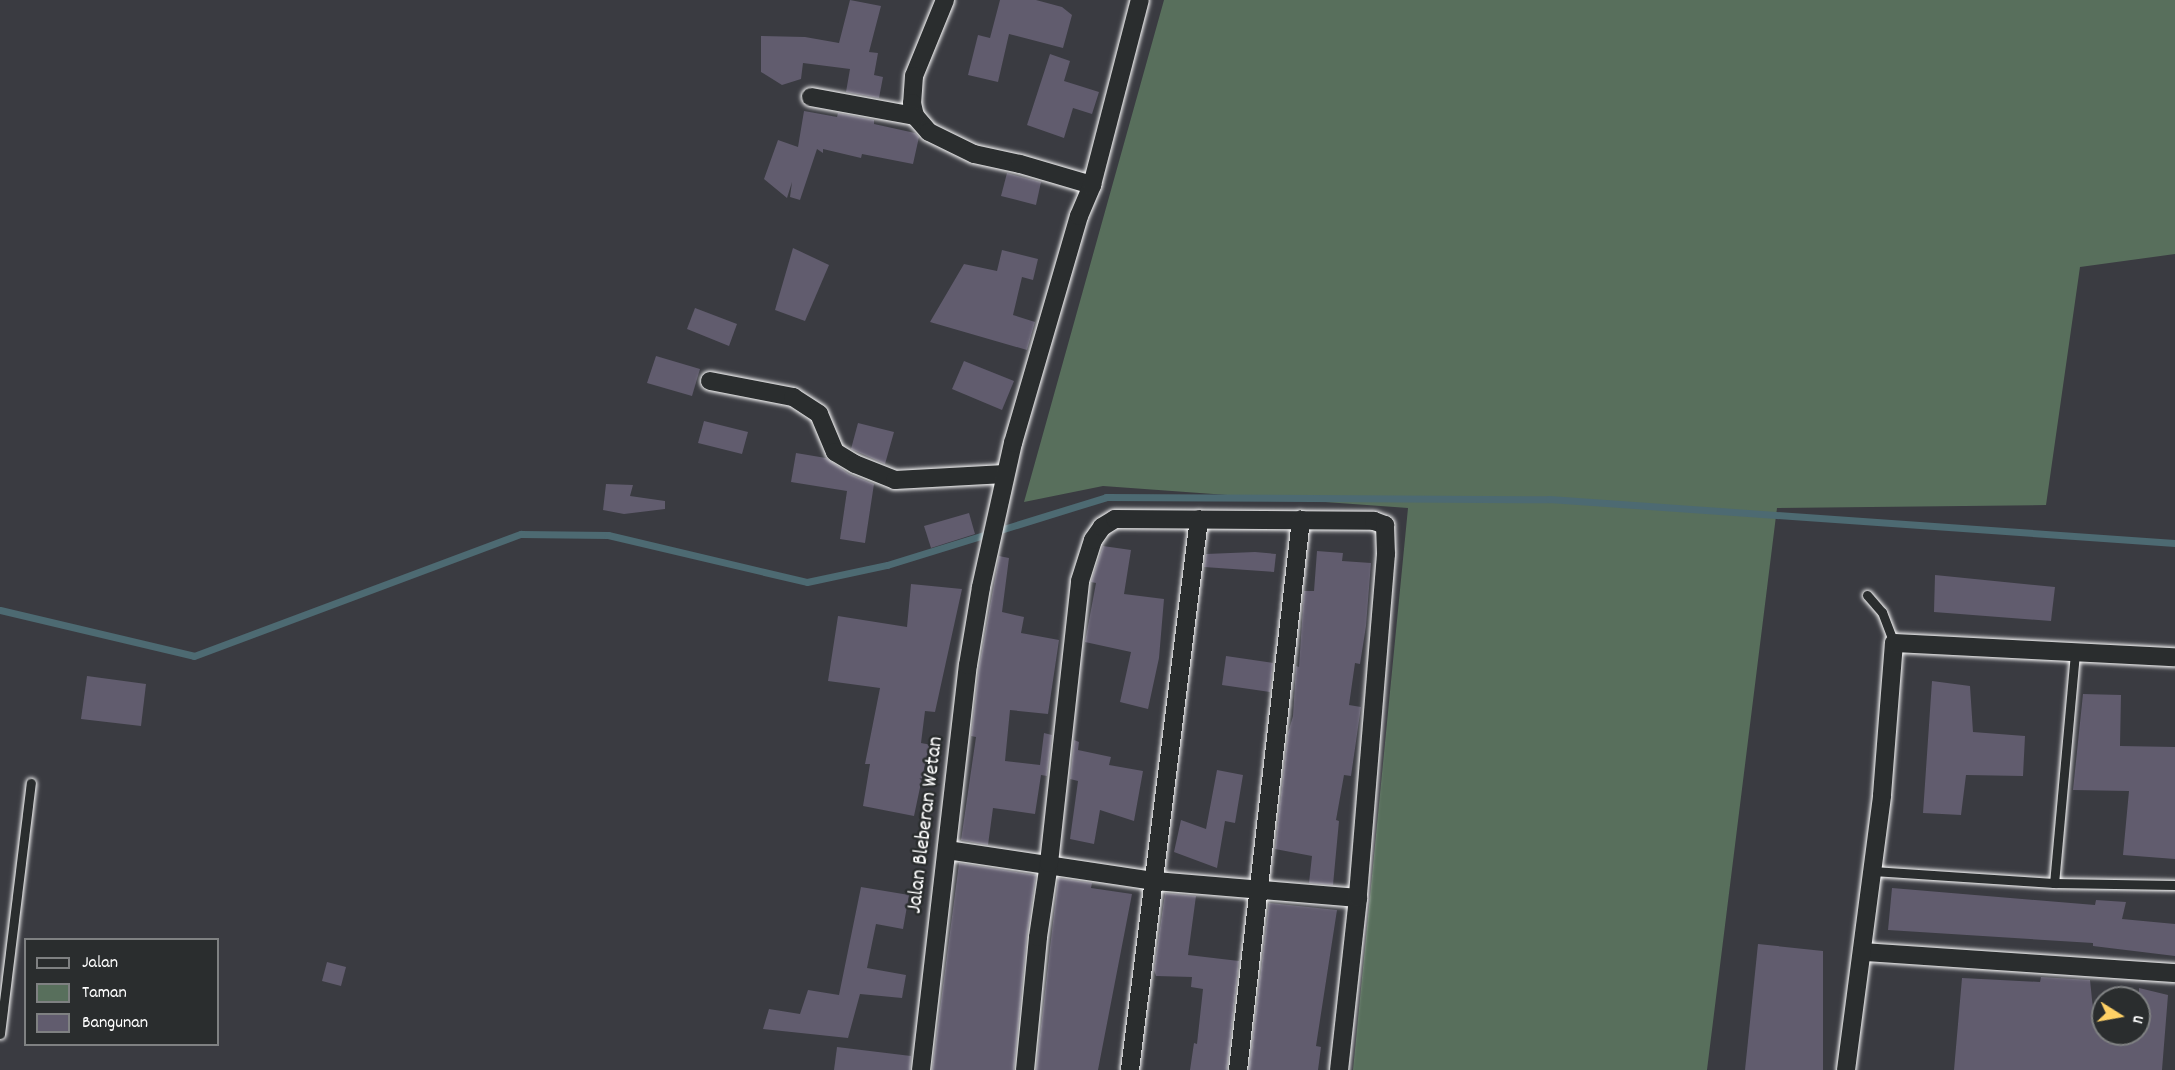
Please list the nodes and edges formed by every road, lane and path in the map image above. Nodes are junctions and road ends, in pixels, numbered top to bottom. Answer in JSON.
{"nodes":[{"id":1,"x":1140,"y":0,"type":"edge"},
{"id":2,"x":941,"y":1,"type":"edge"},
{"id":3,"x":811,"y":97,"type":"dead end"},
{"id":4,"x":915,"y":116,"type":"junction"},
{"id":5,"x":1092,"y":185,"type":"junction"},
{"id":6,"x":710,"y":381,"type":"dead end"},
{"id":7,"x":1003,"y":482,"type":"junction"},
{"id":8,"x":1199,"y":519,"type":"junction"},
{"id":9,"x":1301,"y":520,"type":"junction"},
{"id":10,"x":1867,"y":595,"type":"dead end"},
{"id":11,"x":1894,"y":643,"type":"junction"},
{"id":12,"x":2075,"y":653,"type":"junction"},
{"id":13,"x":2175,"y":657,"type":"edge"},
{"id":14,"x":31,"y":783,"type":"dead end"},
{"id":15,"x":947,"y":850,"type":"junction"},
{"id":16,"x":1049,"y":863,"type":"junction"},
{"id":17,"x":1873,"y":870,"type":"junction"},
{"id":18,"x":1155,"y":881,"type":"junction"},
{"id":19,"x":2054,"y":883,"type":"junction"},
{"id":20,"x":2175,"y":885,"type":"edge"},
{"id":21,"x":1259,"y":890,"type":"junction"},
{"id":22,"x":1358,"y":898,"type":"junction"},
{"id":23,"x":1864,"y":952,"type":"junction"},
{"id":24,"x":2175,"y":973,"type":"edge"},
{"id":25,"x":0,"y":1034,"type":"edge"},
{"id":26,"x":921,"y":1070,"type":"edge"},
{"id":27,"x":1025,"y":1070,"type":"edge"},
{"id":28,"x":1130,"y":1070,"type":"edge"},
{"id":29,"x":1238,"y":1070,"type":"edge"},
{"id":30,"x":1339,"y":1070,"type":"edge"},
{"id":31,"x":1846,"y":1070,"type":"edge"}],
"edges":[{"from":1,"to":5,"type":"street","name":"Jalan Bleberan Wetan"},
{"from":2,"to":4,"type":"street"},
{"from":3,"to":4,"type":"street"},
{"from":4,"to":5,"type":"street"},
{"from":5,"to":7,"type":"street","name":"Jalan Bleberan Wetan"},
{"from":6,"to":7,"type":"street"},
{"from":7,"to":15,"type":"street","name":"Jalan Bleberan Wetan"},
{"from":8,"to":9,"type":"street"},
{"from":8,"to":16,"type":"street"},
{"from":8,"to":18,"type":"street"},
{"from":9,"to":21,"type":"street"},
{"from":9,"to":22,"type":"street"},
{"from":10,"to":11,"type":"lane"},
{"from":11,"to":12,"type":"street"},
{"from":11,"to":17,"type":"street"},
{"from":12,"to":13,"type":"street"},
{"from":12,"to":19,"type":"lane"},
{"from":14,"to":25,"type":"lane"},
{"from":15,"to":16,"type":"street"},
{"from":15,"to":26,"type":"street","name":"Jalan Bleberan Wetan"},
{"from":16,"to":18,"type":"street"},
{"from":16,"to":27,"type":"street"},
{"from":17,"to":19,"type":"lane"},
{"from":17,"to":23,"type":"street"},
{"from":18,"to":21,"type":"street"},
{"from":18,"to":28,"type":"street"},
{"from":19,"to":20,"type":"lane"},
{"from":21,"to":22,"type":"street"},
{"from":21,"to":29,"type":"street"},
{"from":22,"to":30,"type":"street"},
{"from":23,"to":24,"type":"street"},
{"from":23,"to":31,"type":"street"}]}
